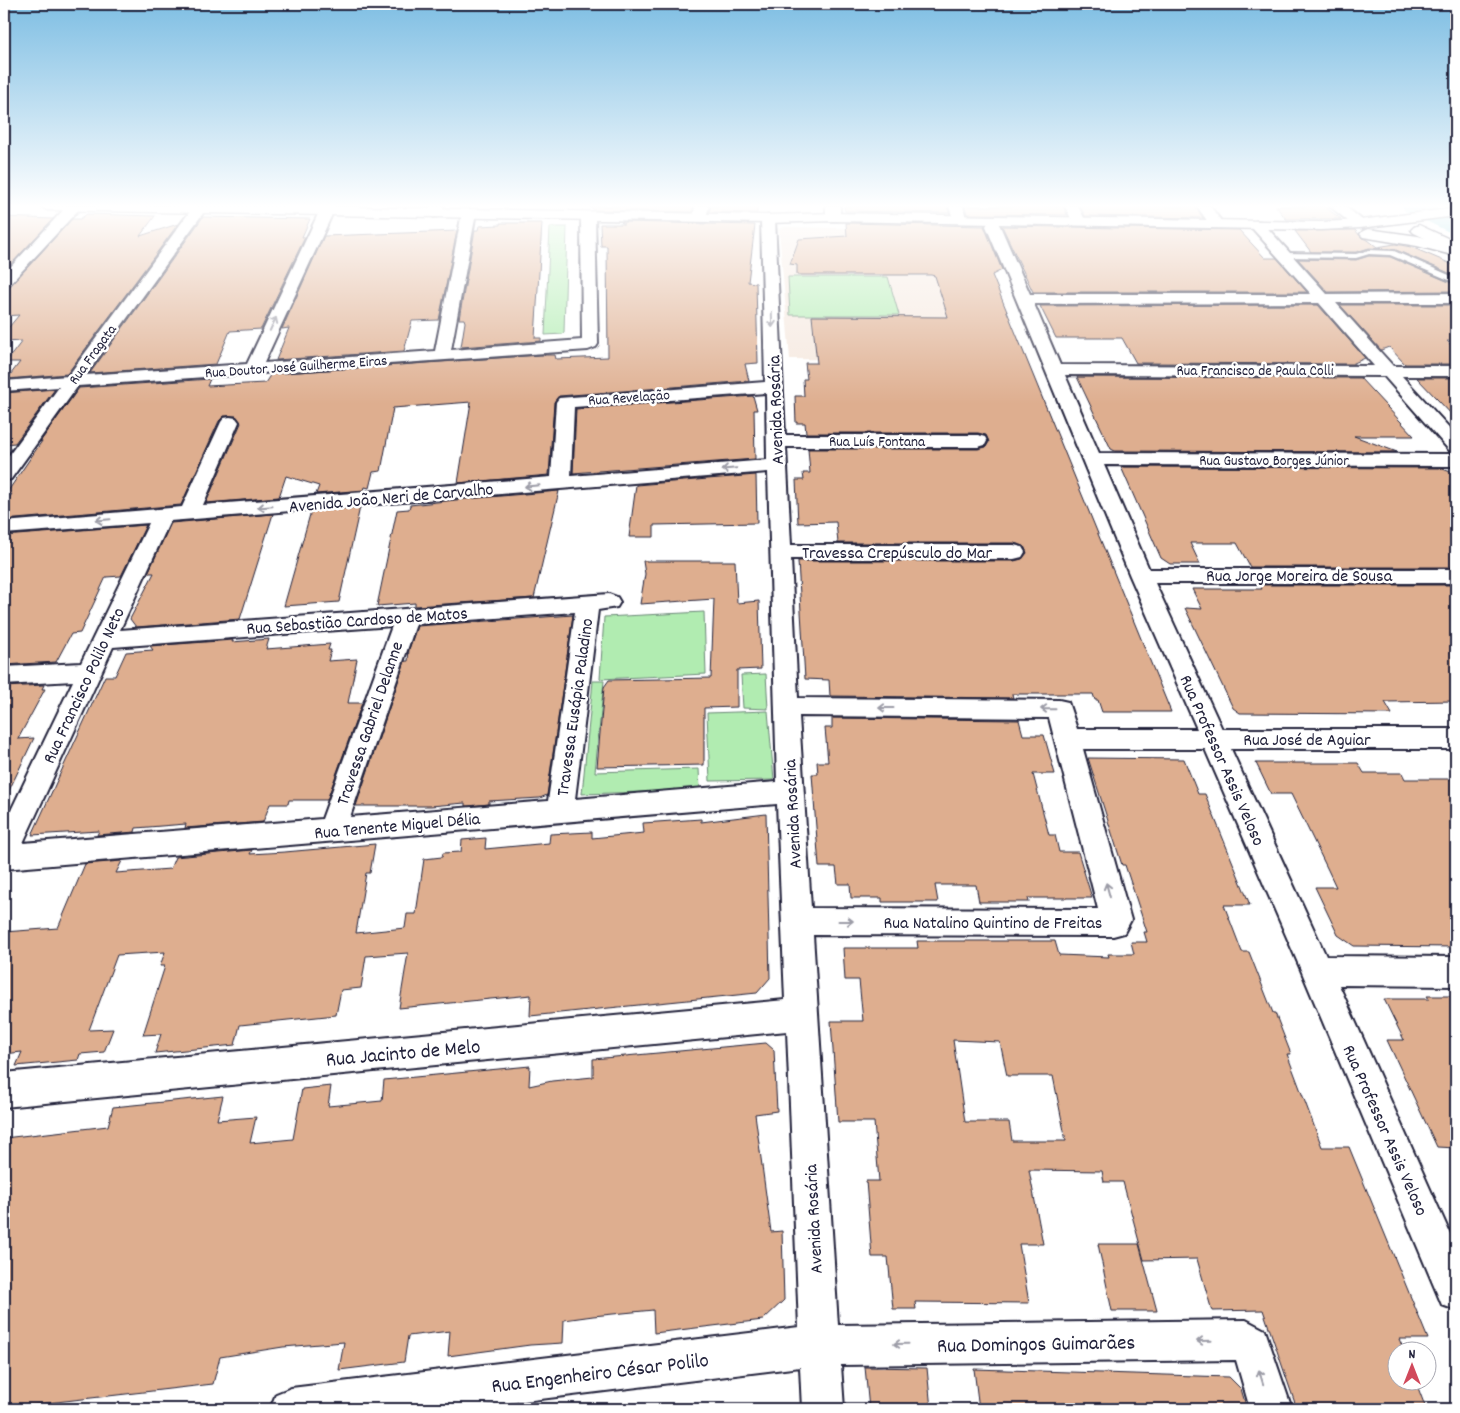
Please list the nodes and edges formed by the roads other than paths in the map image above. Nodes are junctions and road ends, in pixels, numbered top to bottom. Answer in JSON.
{"nodes":[{"id":1,"x":13,"y":272,"type":"edge"},
{"id":2,"x":152,"y":272,"type":"edge"},
{"id":3,"x":298,"y":272,"type":"edge"},
{"id":4,"x":458,"y":272,"type":"edge"},
{"id":5,"x":588,"y":272,"type":"edge"},
{"id":6,"x":770,"y":272,"type":"edge"},
{"id":7,"x":1013,"y":272,"type":"edge"},
{"id":8,"x":1299,"y":272,"type":"edge"},
{"id":9,"x":1435,"y":272,"type":"edge"},
{"id":10,"x":1456,"y":281,"type":"edge"},
{"id":11,"x":4,"y":282,"type":"edge"},
{"id":12,"x":1024,"y":298,"type":"junction"},
{"id":13,"x":1323,"y":298,"type":"junction"},
{"id":14,"x":1456,"y":298,"type":"edge"},
{"id":15,"x":442,"y":355,"type":"junction"},
{"id":16,"x":253,"y":369,"type":"junction"},
{"id":17,"x":1054,"y":370,"type":"junction"},
{"id":18,"x":1388,"y":371,"type":"junction"},
{"id":19,"x":1456,"y":371,"type":"edge"},
{"id":20,"x":71,"y":382,"type":"junction"},
{"id":21,"x":4,"y":386,"type":"edge"},
{"id":22,"x":774,"y":387,"type":"junction"},
{"id":23,"x":230,"y":422,"type":"dead end"},
{"id":24,"x":978,"y":441,"type":"dead end"},
{"id":25,"x":1456,"y":446,"type":"edge"},
{"id":26,"x":777,"y":453,"type":"junction"},
{"id":27,"x":1092,"y":460,"type":"junction"},
{"id":28,"x":1456,"y":460,"type":"edge"},
{"id":29,"x":4,"y":476,"type":"edge"},
{"id":30,"x":561,"y":483,"type":"junction"},
{"id":31,"x":190,"y":513,"type":"junction"},
{"id":32,"x":162,"y":516,"type":"junction"},
{"id":33,"x":4,"y":528,"type":"edge"},
{"id":34,"x":781,"y":552,"type":"junction"},
{"id":35,"x":1014,"y":552,"type":"dead end"},
{"id":36,"x":1141,"y":576,"type":"junction"},
{"id":37,"x":1456,"y":576,"type":"edge"},
{"id":38,"x":599,"y":602,"type":"joint"},
{"id":39,"x":407,"y":617,"type":"junction"},
{"id":40,"x":104,"y":639,"type":"junction"},
{"id":41,"x":90,"y":671,"type":"junction"},
{"id":42,"x":4,"y":676,"type":"edge"},
{"id":43,"x":786,"y":707,"type":"junction"},
{"id":44,"x":1213,"y":738,"type":"junction"},
{"id":45,"x":1067,"y":739,"type":"junction"},
{"id":46,"x":1456,"y":739,"type":"edge"},
{"id":47,"x":790,"y":792,"type":"junction"},
{"id":48,"x":560,"y":811,"type":"junction"},
{"id":49,"x":332,"y":830,"type":"junction"},
{"id":50,"x":4,"y":856,"type":"edge"},
{"id":51,"x":798,"y":921,"type":"junction"},
{"id":52,"x":1317,"y":970,"type":"junction"},
{"id":53,"x":1456,"y":971,"type":"edge"},
{"id":54,"x":803,"y":1014,"type":"junction"},
{"id":55,"x":4,"y":1090,"type":"edge"},
{"id":56,"x":1456,"y":1292,"type":"edge"},
{"id":57,"x":820,"y":1345,"type":"junction"},
{"id":58,"x":291,"y":1409,"type":"edge"},
{"id":59,"x":824,"y":1409,"type":"edge"},
{"id":60,"x":1271,"y":1409,"type":"edge"}],
"edges":[{"from":1,"to":11,"type":"street"},
{"from":2,"to":20,"type":"street","name":"Rua Fragata"},
{"from":16,"to":3,"type":"street","one_way":true},
{"from":4,"to":15,"type":"street"},
{"from":5,"to":15,"type":"street","name":"Rua Doutor José Guilherme Eiras"},
{"from":6,"to":22,"type":"street","name":"Avenida Rosária","one_way":true},
{"from":7,"to":12,"type":"street","name":"Rua Professor Assis Veloso"},
{"from":8,"to":13,"type":"street"},
{"from":9,"to":10,"type":"lane"},
{"from":12,"to":13,"type":"street"},
{"from":12,"to":17,"type":"street","name":"Rua Professor Assis Veloso"},
{"from":13,"to":14,"type":"street"},
{"from":13,"to":18,"type":"street"},
{"from":15,"to":16,"type":"street","name":"Rua Doutor José Guilherme Eiras"},
{"from":16,"to":20,"type":"street","name":"Rua Doutor José Guilherme Eiras"},
{"from":17,"to":18,"type":"street","name":"Rua Francisco de Paula Colli"},
{"from":17,"to":27,"type":"street","name":"Rua Professor Assis Veloso"},
{"from":18,"to":19,"type":"street","name":"Rua Francisco de Paula Colli"},
{"from":18,"to":25,"type":"street"},
{"from":20,"to":21,"type":"street","name":"Rua Doutor José Guilherme Eiras"},
{"from":20,"to":29,"type":"street","name":"Rua Fragata"},
{"from":22,"to":26,"type":"street","name":"Avenida Rosária"},
{"from":22,"to":30,"type":"street","name":"Rua Revelação"},
{"from":23,"to":31,"type":"street"},
{"from":24,"to":26,"type":"street","name":"Rua Luís Fontana"},
{"from":26,"to":30,"type":"street","name":"Avenida João Neri de Carvalho","one_way":true},
{"from":26,"to":34,"type":"street","name":"Avenida Rosária"},
{"from":27,"to":28,"type":"street","name":"Rua Gustavo Borges Júnior"},
{"from":27,"to":36,"type":"street","name":"Rua Professor Assis Veloso"},
{"from":30,"to":31,"type":"street","name":"Avenida João Neri de Carvalho","one_way":true},
{"from":31,"to":32,"type":"street","name":"Avenida João Neri de Carvalho"},
{"from":32,"to":33,"type":"street","name":"Avenida João Neri de Carvalho","one_way":true},
{"from":32,"to":40,"type":"street","name":"Rua Francisco Polilo Neto"},
{"from":34,"to":35,"type":"street","name":"Travessa Crepúsculo do Mar"},
{"from":34,"to":43,"type":"street","name":"Avenida Rosária"},
{"from":36,"to":37,"type":"street","name":"Rua Jorge Moreira de Sousa"},
{"from":36,"to":44,"type":"street","name":"Rua Professor Assis Veloso"},
{"from":38,"to":39,"type":"street","name":"Rua Sebastião Cardoso de Matos"},
{"from":38,"to":48,"type":"street","name":"Travessa Eusápia Paladino"},
{"from":39,"to":40,"type":"street","name":"Rua Sebastião Cardoso de Matos"},
{"from":39,"to":49,"type":"street","name":"Travessa Gabriel Delanne"},
{"from":40,"to":41,"type":"street","name":"Rua Francisco Polilo Neto"},
{"from":41,"to":42,"type":"street"},
{"from":41,"to":50,"type":"street","name":"Rua Francisco Polilo Neto"},
{"from":45,"to":43,"type":"street","name":"Rua Natalino Quintino de Freitas","one_way":true},
{"from":43,"to":47,"type":"street","name":"Avenida Rosária"},
{"from":44,"to":45,"type":"street","name":"Rua José de Aguiar"},
{"from":44,"to":46,"type":"street","name":"Rua José de Aguiar"},
{"from":44,"to":52,"type":"street","name":"Rua Professor Assis Veloso"},
{"from":51,"to":45,"type":"street","name":"Rua Natalino Quintino de Freitas","one_way":true},
{"from":47,"to":48,"type":"street","name":"Rua Tenente Miguel Délia"},
{"from":47,"to":51,"type":"street","name":"Avenida Rosária"},
{"from":48,"to":49,"type":"street","name":"Rua Tenente Miguel Délia"},
{"from":49,"to":50,"type":"street","name":"Rua Tenente Miguel Délia"},
{"from":51,"to":54,"type":"street","name":"Avenida Rosária"},
{"from":52,"to":53,"type":"street"},
{"from":52,"to":56,"type":"street","name":"Rua Professor Assis Veloso"},
{"from":54,"to":55,"type":"street","name":"Rua Jacinto de Melo"},
{"from":54,"to":57,"type":"street","name":"Avenida Rosária"},
{"from":57,"to":58,"type":"street","name":"Rua Engenheiro César Polilo"},
{"from":57,"to":59,"type":"street","name":"Avenida Rosária"},
{"from":60,"to":57,"type":"street","name":"Rua Domingos Guimarães","one_way":true}]}
